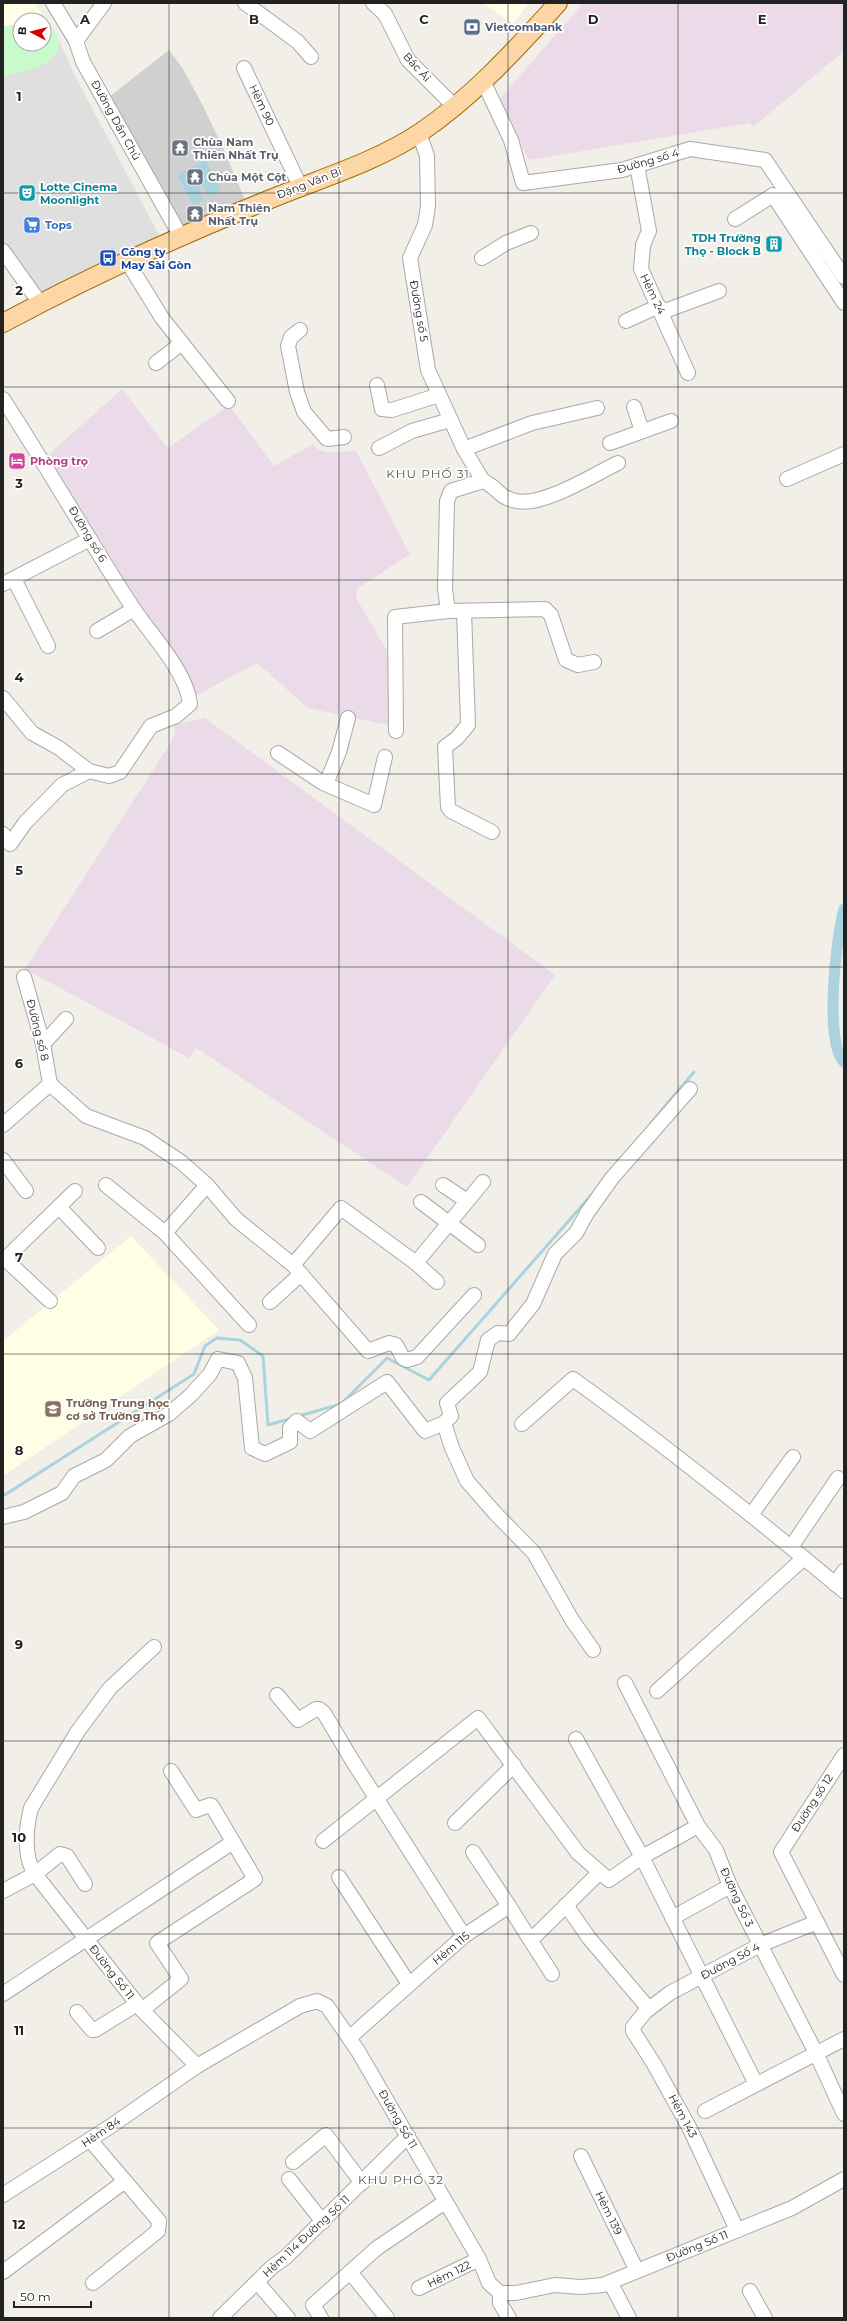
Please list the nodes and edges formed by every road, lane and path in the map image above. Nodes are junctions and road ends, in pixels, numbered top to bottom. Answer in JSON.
{"nodes":[{"id":1,"x":53,"y":3,"type":"edge"},
{"id":2,"x":104,"y":3,"type":"edge"},
{"id":3,"x":245,"y":3,"type":"edge"},
{"id":4,"x":373,"y":3,"type":"edge"},
{"id":5,"x":558,"y":3,"type":"edge"},
{"id":6,"x":76,"y":41,"type":"junction"},
{"id":7,"x":311,"y":57,"type":"dead end"},
{"id":8,"x":244,"y":68,"type":"dead end"},
{"id":9,"x":484,"y":83,"type":"junction"},
{"id":10,"x":455,"y":107,"type":"junction"},
{"id":11,"x":420,"y":133,"type":"junction"},
{"id":12,"x":637,"y":165,"type":"junction"},
{"id":13,"x":300,"y":186,"type":"junction"},
{"id":14,"x":735,"y":219,"type":"dead end"},
{"id":15,"x":798,"y":220,"type":"junction"},
{"id":16,"x":531,"y":233,"type":"dead end"},
{"id":17,"x":181,"y":237,"type":"junction"},
{"id":18,"x":3,"y":251,"type":"edge"},
{"id":19,"x":482,"y":258,"type":"dead end"},
{"id":20,"x":127,"y":261,"type":"junction"},
{"id":21,"x":843,"y":272,"type":"edge"},
{"id":22,"x":719,"y":291,"type":"dead end"},
{"id":23,"x":40,"y":303,"type":"junction"},
{"id":24,"x":844,"y":303,"type":"edge"},
{"id":25,"x":660,"y":309,"type":"junction"},
{"id":26,"x":626,"y":321,"type":"dead end"},
{"id":27,"x":3,"y":323,"type":"edge"},
{"id":28,"x":300,"y":330,"type":"dead end"},
{"id":29,"x":182,"y":343,"type":"junction"},
{"id":30,"x":156,"y":363,"type":"dead end"},
{"id":31,"x":688,"y":372,"type":"dead end"},
{"id":32,"x":377,"y":386,"type":"dead end"},
{"id":33,"x":439,"y":395,"type":"junction"},
{"id":34,"x":3,"y":399,"type":"edge"},
{"id":35,"x":228,"y":401,"type":"dead end"},
{"id":36,"x":634,"y":407,"type":"dead end"},
{"id":37,"x":597,"y":408,"type":"dead end"},
{"id":38,"x":450,"y":420,"type":"junction"},
{"id":39,"x":671,"y":422,"type":"dead end"},
{"id":40,"x":642,"y":431,"type":"junction"},
{"id":41,"x":344,"y":437,"type":"dead end"},
{"id":42,"x":610,"y":443,"type":"dead end"},
{"id":43,"x":379,"y":448,"type":"dead end"},
{"id":44,"x":464,"y":449,"type":"junction"},
{"id":45,"x":844,"y":454,"type":"edge"},
{"id":46,"x":618,"y":463,"type":"dead end"},
{"id":47,"x":787,"y":479,"type":"dead end"},
{"id":48,"x":483,"y":481,"type":"junction"},
{"id":49,"x":90,"y":539,"type":"junction"},
{"id":50,"x":9,"y":582,"type":"edge"},
{"id":51,"x":134,"y":609,"type":"junction"},
{"id":52,"x":448,"y":611,"type":"junction"},
{"id":53,"x":464,"y":611,"type":"junction"},
{"id":54,"x":96,"y":632,"type":"dead end"},
{"id":55,"x":48,"y":646,"type":"dead end"},
{"id":56,"x":594,"y":662,"type":"dead end"},
{"id":57,"x":3,"y":698,"type":"edge"},
{"id":58,"x":348,"y":718,"type":"dead end"},
{"id":59,"x":396,"y":731,"type":"dead end"},
{"id":60,"x":278,"y":753,"type":"dead end"},
{"id":61,"x":385,"y":757,"type":"dead end"},
{"id":62,"x":89,"y":771,"type":"junction"},
{"id":63,"x":326,"y":784,"type":"junction"},
{"id":64,"x":492,"y":832,"type":"dead end"},
{"id":65,"x":3,"y":834,"type":"edge"},
{"id":66,"x":24,"y":977,"type":"dead end"},
{"id":67,"x":66,"y":1019,"type":"dead end"},
{"id":68,"x":43,"y":1044,"type":"junction"},
{"id":69,"x":50,"y":1084,"type":"junction"},
{"id":70,"x":690,"y":1090,"type":"dead end"},
{"id":71,"x":3,"y":1126,"type":"edge"},
{"id":72,"x":3,"y":1160,"type":"edge"},
{"id":73,"x":483,"y":1182,"type":"dead end"},
{"id":74,"x":106,"y":1185,"type":"dead end"},
{"id":75,"x":207,"y":1185,"type":"junction"},
{"id":76,"x":443,"y":1185,"type":"dead end"},
{"id":77,"x":26,"y":1191,"type":"dead end"},
{"id":78,"x":75,"y":1191,"type":"dead end"},
{"id":79,"x":421,"y":1202,"type":"dead end"},
{"id":80,"x":466,"y":1202,"type":"junction"},
{"id":81,"x":59,"y":1207,"type":"junction"},
{"id":82,"x":448,"y":1224,"type":"junction"},
{"id":83,"x":165,"y":1233,"type":"junction"},
{"id":84,"x":478,"y":1245,"type":"dead end"},
{"id":85,"x":98,"y":1248,"type":"dead end"},
{"id":86,"x":4,"y":1258,"type":"edge"},
{"id":87,"x":416,"y":1263,"type":"junction"},
{"id":88,"x":297,"y":1269,"type":"junction"},
{"id":89,"x":438,"y":1282,"type":"dead end"},
{"id":90,"x":474,"y":1295,"type":"dead end"},
{"id":91,"x":50,"y":1301,"type":"dead end"},
{"id":92,"x":270,"y":1302,"type":"dead end"},
{"id":93,"x":249,"y":1325,"type":"dead end"},
{"id":94,"x":444,"y":1423,"type":"junction"},
{"id":95,"x":522,"y":1424,"type":"dead end"},
{"id":96,"x":793,"y":1457,"type":"dead end"},
{"id":97,"x":838,"y":1478,"type":"dead end"},
{"id":98,"x":751,"y":1516,"type":"junction"},
{"id":99,"x":3,"y":1517,"type":"edge"},
{"id":100,"x":791,"y":1547,"type":"junction"},
{"id":101,"x":804,"y":1558,"type":"junction"},
{"id":102,"x":844,"y":1571,"type":"edge"},
{"id":103,"x":840,"y":1587,"type":"edge"},
{"id":104,"x":154,"y":1648,"type":"dead end"},
{"id":105,"x":593,"y":1650,"type":"dead end"},
{"id":106,"x":625,"y":1683,"type":"dead end"},
{"id":107,"x":657,"y":1691,"type":"dead end"},
{"id":108,"x":277,"y":1695,"type":"dead end"},
{"id":109,"x":576,"y":1739,"type":"dead end"},
{"id":110,"x":844,"y":1755,"type":"edge"},
{"id":111,"x":514,"y":1765,"type":"junction"},
{"id":112,"x":171,"y":1771,"type":"dead end"},
{"id":113,"x":377,"y":1799,"type":"junction"},
{"id":114,"x":455,"y":1823,"type":"dead end"},
{"id":115,"x":698,"y":1826,"type":"junction"},
{"id":116,"x":234,"y":1842,"type":"junction"},
{"id":117,"x":323,"y":1842,"type":"dead end"},
{"id":118,"x":473,"y":1852,"type":"dead end"},
{"id":119,"x":642,"y":1857,"type":"junction"},
{"id":120,"x":599,"y":1873,"type":"junction"},
{"id":121,"x":35,"y":1874,"type":"junction"},
{"id":122,"x":339,"y":1877,"type":"dead end"},
{"id":123,"x":85,"y":1884,"type":"dead end"},
{"id":124,"x":730,"y":1886,"type":"junction"},
{"id":125,"x":3,"y":1891,"type":"edge"},
{"id":126,"x":566,"y":1905,"type":"junction"},
{"id":127,"x":509,"y":1906,"type":"junction"},
{"id":128,"x":672,"y":1918,"type":"junction"},
{"id":129,"x":817,"y":1922,"type":"junction"},
{"id":130,"x":464,"y":1936,"type":"junction"},
{"id":131,"x":86,"y":1938,"type":"junction"},
{"id":132,"x":529,"y":1938,"type":"junction"},
{"id":133,"x":760,"y":1945,"type":"junction"},
{"id":134,"x":552,"y":1974,"type":"dead end"},
{"id":135,"x":844,"y":1975,"type":"edge"},
{"id":136,"x":702,"y":1976,"type":"junction"},
{"id":137,"x":408,"y":1984,"type":"junction"},
{"id":138,"x":3,"y":1994,"type":"edge"},
{"id":139,"x":139,"y":2007,"type":"junction"},
{"id":140,"x":649,"y":2009,"type":"junction"},
{"id":141,"x":77,"y":2012,"type":"dead end"},
{"id":142,"x":349,"y":2038,"type":"junction"},
{"id":143,"x":844,"y":2039,"type":"edge"},
{"id":144,"x":816,"y":2053,"type":"junction"},
{"id":145,"x":197,"y":2066,"type":"junction"},
{"id":146,"x":756,"y":2084,"type":"junction"},
{"id":147,"x":705,"y":2111,"type":"dead end"},
{"id":148,"x":844,"y":2114,"type":"edge"},
{"id":149,"x":408,"y":2136,"type":"junction"},
{"id":150,"x":90,"y":2140,"type":"junction"},
{"id":151,"x":581,"y":2156,"type":"dead end"},
{"id":152,"x":293,"y":2162,"type":"dead end"},
{"id":153,"x":288,"y":2179,"type":"dead end"},
{"id":154,"x":844,"y":2179,"type":"edge"},
{"id":155,"x":124,"y":2181,"type":"junction"},
{"id":156,"x":362,"y":2183,"type":"junction"},
{"id":157,"x":3,"y":2195,"type":"edge"},
{"id":158,"x":445,"y":2202,"type":"junction"},
{"id":159,"x":322,"y":2222,"type":"junction"},
{"id":160,"x":736,"y":2230,"type":"junction"},
{"id":161,"x":479,"y":2259,"type":"junction"},
{"id":162,"x":637,"y":2271,"type":"junction"},
{"id":163,"x":3,"y":2272,"type":"edge"},
{"id":164,"x":350,"y":2272,"type":"junction"},
{"id":165,"x":257,"y":2282,"type":"junction"},
{"id":166,"x":610,"y":2282,"type":"junction"},
{"id":167,"x":93,"y":2284,"type":"dead end"},
{"id":168,"x":418,"y":2288,"type":"dead end"},
{"id":169,"x":750,"y":2291,"type":"dead end"},
{"id":170,"x":500,"y":2293,"type":"junction"},
{"id":171,"x":220,"y":2318,"type":"edge"},
{"id":172,"x":288,"y":2318,"type":"edge"},
{"id":173,"x":321,"y":2318,"type":"edge"},
{"id":174,"x":387,"y":2318,"type":"edge"},
{"id":175,"x":509,"y":2318,"type":"edge"},
{"id":176,"x":629,"y":2318,"type":"edge"},
{"id":177,"x":765,"y":2318,"type":"edge"}],
"edges":[{"from":1,"to":6,"type":"street","name":"Đường Dân Chủ"},
{"from":2,"to":6,"type":"street"},
{"from":3,"to":7,"type":"street"},
{"from":4,"to":10,"type":"street","name":"Bác Ái"},
{"from":5,"to":9,"type":"main road","name":"Đặng Văn Bi"},
{"from":6,"to":17,"type":"street","name":"Đường Dân Chủ"},
{"from":8,"to":13,"type":"street","name":"Hẻm 90"},
{"from":9,"to":10,"type":"main road","name":"Đặng Văn Bi"},
{"from":9,"to":12,"type":"street","name":"Đường số 4"},
{"from":10,"to":11,"type":"main road","name":"Đặng Văn Bi"},
{"from":11,"to":13,"type":"main road","name":"Đặng Văn Bi"},
{"from":11,"to":33,"type":"street","name":"Đường số 5"},
{"from":12,"to":15,"type":"street","name":"Đường số 4"},
{"from":12,"to":25,"type":"street","name":"Hẻm 24"},
{"from":13,"to":17,"type":"main road","name":"Đặng Văn Bi"},
{"from":14,"to":15,"type":"street"},
{"from":15,"to":21,"type":"street","name":"Đường số 4"},
{"from":15,"to":24,"type":"street"},
{"from":16,"to":19,"type":"street"},
{"from":17,"to":20,"type":"main road","name":"Đặng Văn Bi"},
{"from":18,"to":23,"type":"street"},
{"from":20,"to":23,"type":"main road","name":"Đặng Văn Bi"},
{"from":20,"to":29,"type":"street"},
{"from":22,"to":25,"type":"street"},
{"from":23,"to":27,"type":"main road","name":"Đặng Văn Bi"},
{"from":25,"to":26,"type":"street"},
{"from":25,"to":31,"type":"street","name":"Hẻm 24"},
{"from":28,"to":41,"type":"street"},
{"from":29,"to":30,"type":"street"},
{"from":29,"to":35,"type":"street"},
{"from":32,"to":33,"type":"street"},
{"from":33,"to":38,"type":"street","name":"Đường số 5"},
{"from":34,"to":49,"type":"street","name":"Đường số 6"},
{"from":36,"to":40,"type":"street"},
{"from":37,"to":44,"type":"street"},
{"from":38,"to":43,"type":"street"},
{"from":38,"to":44,"type":"street","name":"Đường số 5"},
{"from":39,"to":40,"type":"street"},
{"from":40,"to":42,"type":"street"},
{"from":44,"to":48,"type":"street","name":"Đường số 5"},
{"from":45,"to":47,"type":"street"},
{"from":46,"to":48,"type":"street"},
{"from":48,"to":52,"type":"street"},
{"from":49,"to":50,"type":"street"},
{"from":49,"to":51,"type":"street","name":"Đường số 6"},
{"from":50,"to":55,"type":"street"},
{"from":51,"to":54,"type":"street"},
{"from":51,"to":62,"type":"street","name":"Đường số 6"},
{"from":52,"to":53,"type":"street"},
{"from":52,"to":59,"type":"street"},
{"from":53,"to":56,"type":"street"},
{"from":53,"to":64,"type":"street"},
{"from":57,"to":62,"type":"street"},
{"from":58,"to":63,"type":"street"},
{"from":60,"to":63,"type":"street"},
{"from":61,"to":63,"type":"street"},
{"from":62,"to":65,"type":"street"},
{"from":66,"to":68,"type":"street","name":"Đường số 8"},
{"from":67,"to":68,"type":"street"},
{"from":68,"to":69,"type":"street","name":"Đường số 8"},
{"from":69,"to":71,"type":"street"},
{"from":69,"to":75,"type":"street"},
{"from":70,"to":94,"type":"street"},
{"from":72,"to":77,"type":"street"},
{"from":73,"to":80,"type":"street"},
{"from":74,"to":83,"type":"street"},
{"from":75,"to":83,"type":"street"},
{"from":75,"to":88,"type":"street"},
{"from":76,"to":80,"type":"street"},
{"from":78,"to":81,"type":"street"},
{"from":79,"to":82,"type":"street"},
{"from":80,"to":82,"type":"street"},
{"from":81,"to":85,"type":"street"},
{"from":81,"to":86,"type":"street"},
{"from":82,"to":84,"type":"street"},
{"from":82,"to":87,"type":"street"},
{"from":83,"to":93,"type":"street"},
{"from":86,"to":91,"type":"street"},
{"from":87,"to":88,"type":"street"},
{"from":87,"to":89,"type":"street"},
{"from":88,"to":90,"type":"street"},
{"from":88,"to":92,"type":"street"},
{"from":94,"to":99,"type":"street"},
{"from":94,"to":105,"type":"street"},
{"from":95,"to":98,"type":"street"},
{"from":96,"to":98,"type":"street"},
{"from":97,"to":100,"type":"street"},
{"from":98,"to":100,"type":"street"},
{"from":100,"to":101,"type":"street"},
{"from":101,"to":103,"type":"street"},
{"from":101,"to":107,"type":"street"},
{"from":102,"to":103,"type":"street"},
{"from":104,"to":121,"type":"street","name":"Đường Số 11"},
{"from":106,"to":115,"type":"street","name":"Đường Số 3"},
{"from":108,"to":113,"type":"street"},
{"from":109,"to":119,"type":"street"},
{"from":110,"to":129,"type":"street","name":"Đường số 12"},
{"from":111,"to":113,"type":"street"},
{"from":111,"to":114,"type":"street"},
{"from":111,"to":120,"type":"street"},
{"from":112,"to":116,"type":"street"},
{"from":113,"to":117,"type":"street"},
{"from":113,"to":130,"type":"street"},
{"from":115,"to":119,"type":"street"},
{"from":115,"to":124,"type":"street","name":"Đường Số 3"},
{"from":116,"to":131,"type":"street"},
{"from":116,"to":139,"type":"street"},
{"from":118,"to":127,"type":"street"},
{"from":119,"to":120,"type":"street"},
{"from":119,"to":128,"type":"street"},
{"from":120,"to":126,"type":"street"},
{"from":121,"to":123,"type":"street"},
{"from":121,"to":125,"type":"street"},
{"from":121,"to":131,"type":"street","name":"Đường Số 11"},
{"from":122,"to":137,"type":"street"},
{"from":124,"to":128,"type":"street"},
{"from":124,"to":133,"type":"street","name":"Đường Số 3"},
{"from":126,"to":132,"type":"street"},
{"from":126,"to":140,"type":"street"},
{"from":127,"to":130,"type":"street","name":"Hẻm 115"},
{"from":127,"to":132,"type":"street"},
{"from":128,"to":136,"type":"street"},
{"from":129,"to":133,"type":"street","name":"Đường Số 4"},
{"from":129,"to":135,"type":"street"},
{"from":130,"to":137,"type":"street","name":"Hẻm 115"},
{"from":131,"to":138,"type":"street"},
{"from":131,"to":139,"type":"street","name":"Đường Số 11"},
{"from":132,"to":134,"type":"street"},
{"from":133,"to":136,"type":"street","name":"Đường Số 4"},
{"from":133,"to":144,"type":"street","name":"Đường Số 3"},
{"from":136,"to":140,"type":"street","name":"Đường Số 4"},
{"from":136,"to":146,"type":"street"},
{"from":137,"to":142,"type":"street","name":"Hẻm 115"},
{"from":139,"to":141,"type":"street"},
{"from":139,"to":145,"type":"street","name":"Đường Số 11"},
{"from":140,"to":160,"type":"street","name":"Hẻm 143"},
{"from":142,"to":145,"type":"street","name":"Đường Số 11"},
{"from":142,"to":149,"type":"street","name":"Đường Số 11"},
{"from":143,"to":144,"type":"street"},
{"from":144,"to":146,"type":"street"},
{"from":144,"to":148,"type":"street","name":"Đường Số 3"},
{"from":145,"to":150,"type":"street","name":"Hẻm 84"},
{"from":146,"to":147,"type":"street"},
{"from":149,"to":156,"type":"street","name":"Hẻm 114 Đường Số 11"},
{"from":149,"to":158,"type":"street","name":"Đường Số 11"},
{"from":150,"to":155,"type":"street"},
{"from":150,"to":157,"type":"street","name":"Hẻm 84"},
{"from":151,"to":162,"type":"street","name":"Hẻm 139"},
{"from":152,"to":156,"type":"street"},
{"from":153,"to":159,"type":"street"},
{"from":154,"to":160,"type":"street","name":"Đường Số 11"},
{"from":155,"to":163,"type":"street"},
{"from":155,"to":167,"type":"street"},
{"from":156,"to":159,"type":"street","name":"Hẻm 114 Đường Số 11"},
{"from":158,"to":161,"type":"street","name":"Đường Số 11"},
{"from":158,"to":164,"type":"street"},
{"from":159,"to":165,"type":"street","name":"Hẻm 114 Đường Số 11"},
{"from":160,"to":162,"type":"street","name":"Đường Số 11"},
{"from":161,"to":168,"type":"street","name":"Hẻm 122"},
{"from":161,"to":170,"type":"street","name":"Đường Số 11"},
{"from":162,"to":166,"type":"street","name":"Đường Số 11"},
{"from":164,"to":173,"type":"street"},
{"from":164,"to":174,"type":"street"},
{"from":165,"to":171,"type":"street","name":"Hẻm 114 Đường Số 11"},
{"from":165,"to":172,"type":"street"},
{"from":166,"to":170,"type":"street","name":"Đường Số 11"},
{"from":166,"to":176,"type":"street"},
{"from":169,"to":177,"type":"street"},
{"from":170,"to":175,"type":"street"}]}
